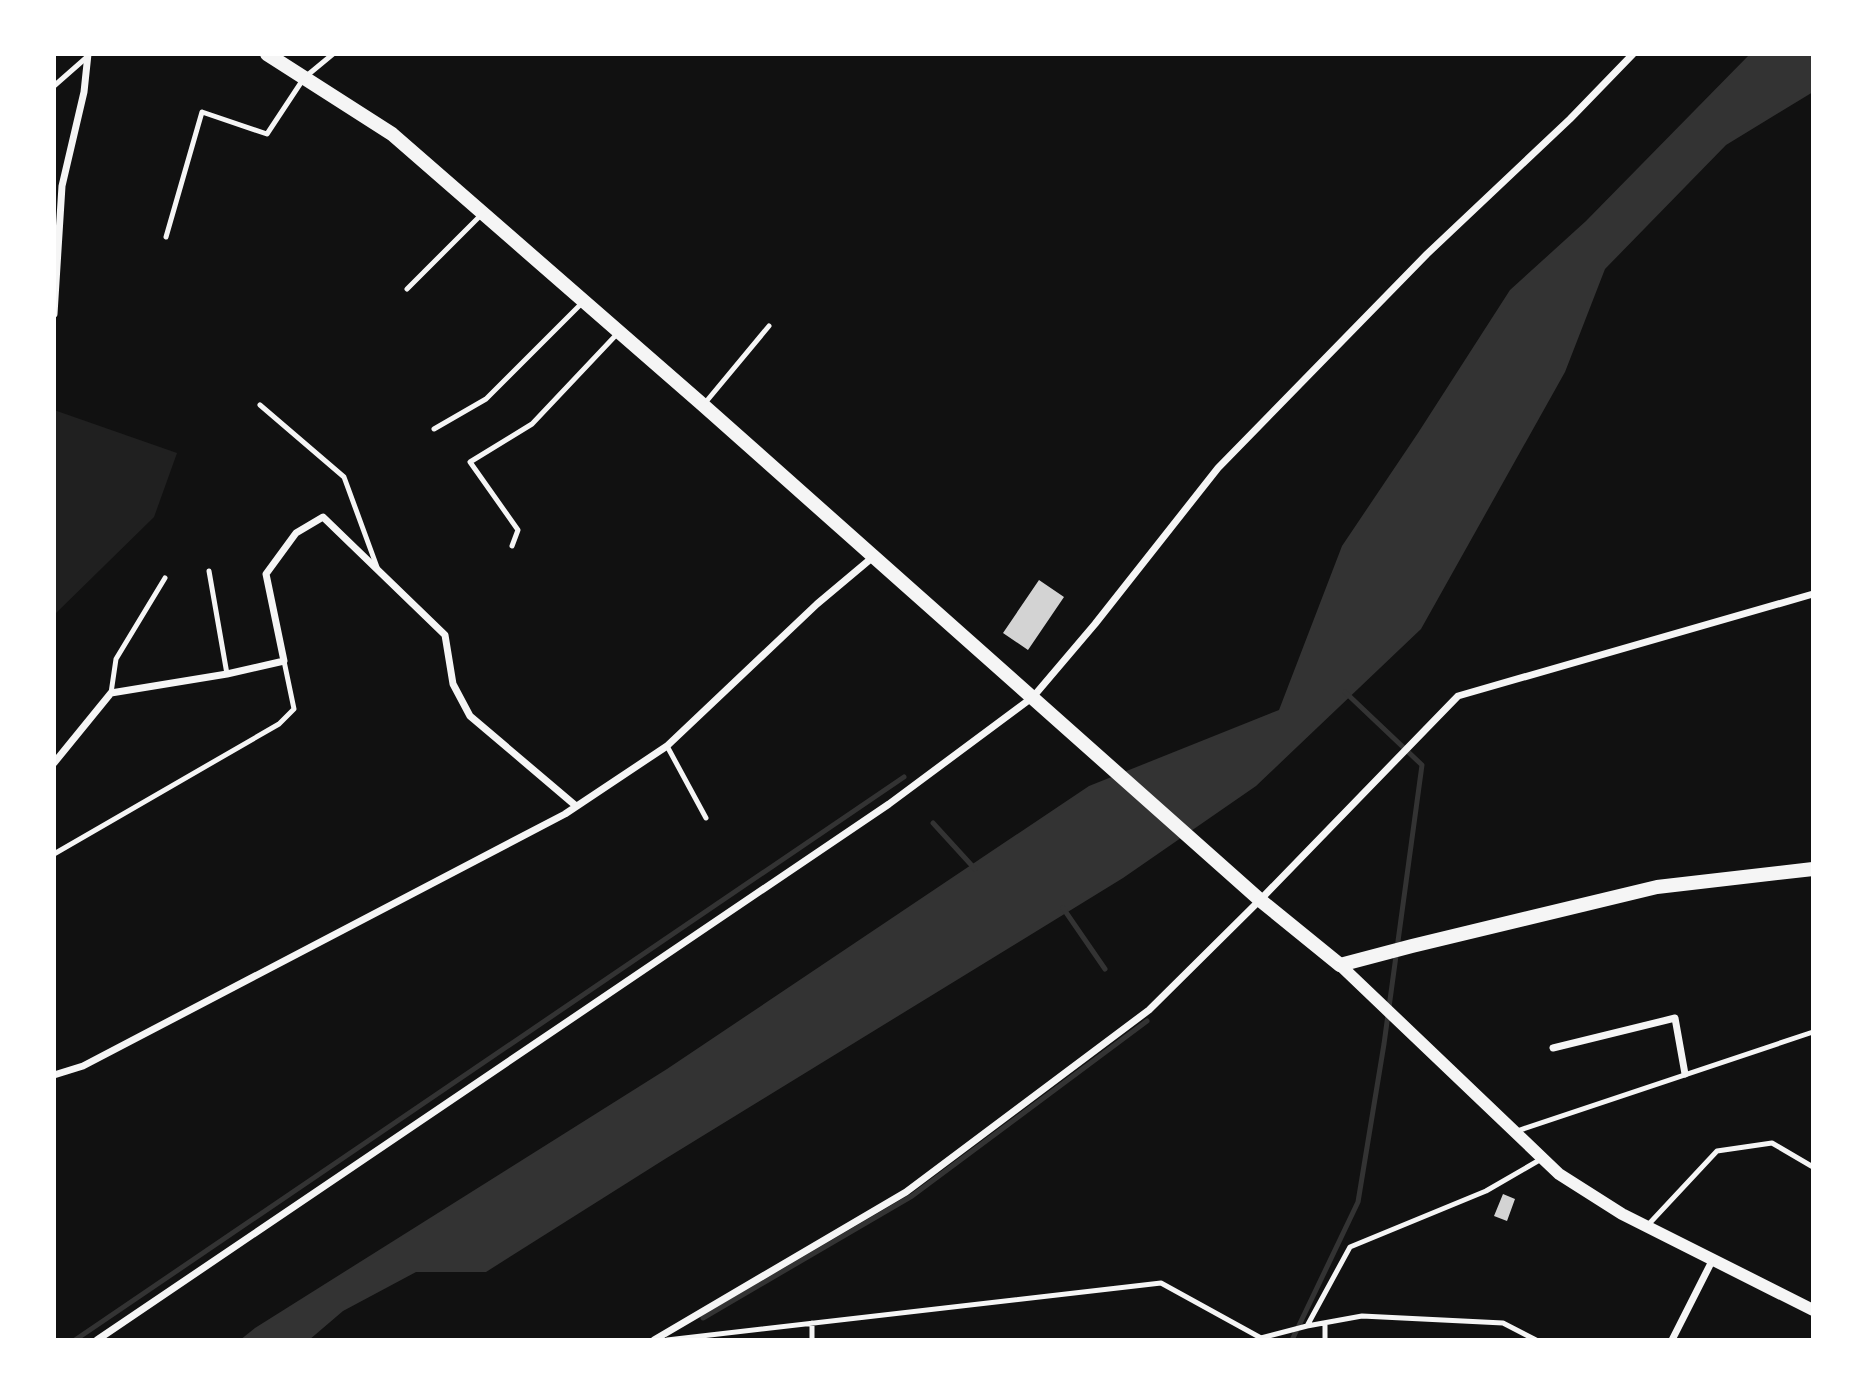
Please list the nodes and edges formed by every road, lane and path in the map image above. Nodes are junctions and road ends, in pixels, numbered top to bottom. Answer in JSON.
{"nodes":[{"id":1,"x":267,"y":54,"type":"edge"},
{"id":2,"x":333,"y":54,"type":"edge"},
{"id":3,"x":1633,"y":54,"type":"edge"},
{"id":4,"x":87,"y":56,"type":"edge"},
{"id":5,"x":304,"y":78,"type":"junction"},
{"id":6,"x":54,"y":86,"type":"edge"},
{"id":7,"x":483,"y":213,"type":"junction"},
{"id":8,"x":166,"y":237,"type":"dead end"},
{"id":9,"x":407,"y":289,"type":"dead end"},
{"id":10,"x":584,"y":301,"type":"junction"},
{"id":11,"x":54,"y":314,"type":"edge"},
{"id":12,"x":769,"y":326,"type":"dead end"},
{"id":13,"x":619,"y":332,"type":"junction"},
{"id":14,"x":260,"y":404,"type":"dead end"},
{"id":15,"x":703,"y":405,"type":"junction"},
{"id":16,"x":434,"y":429,"type":"dead end"},
{"id":17,"x":512,"y":546,"type":"dead end"},
{"id":18,"x":874,"y":557,"type":"junction"},
{"id":19,"x":209,"y":570,"type":"dead end"},
{"id":20,"x":378,"y":570,"type":"junction"},
{"id":21,"x":165,"y":578,"type":"dead end"},
{"id":22,"x":1813,"y":594,"type":"edge"},
{"id":23,"x":284,"y":661,"type":"junction"},
{"id":24,"x":227,"y":674,"type":"junction"},
{"id":25,"x":111,"y":693,"type":"junction"},
{"id":26,"x":1033,"y":697,"type":"junction"},
{"id":27,"x":667,"y":746,"type":"junction"},
{"id":28,"x":54,"y":763,"type":"edge"},
{"id":29,"x":576,"y":806,"type":"junction"},
{"id":30,"x":706,"y":818,"type":"dead end"},
{"id":31,"x":54,"y":854,"type":"edge"},
{"id":32,"x":1813,"y":869,"type":"edge"},
{"id":33,"x":1260,"y":900,"type":"junction"},
{"id":34,"x":1340,"y":965,"type":"junction"},
{"id":35,"x":1813,"y":1032,"type":"edge"},
{"id":36,"x":1553,"y":1048,"type":"dead end"},
{"id":37,"x":1685,"y":1074,"type":"junction"},
{"id":38,"x":54,"y":1075,"type":"edge"},
{"id":39,"x":1515,"y":1132,"type":"junction"},
{"id":40,"x":1543,"y":1158,"type":"junction"},
{"id":41,"x":1813,"y":1167,"type":"edge"},
{"id":42,"x":1647,"y":1226,"type":"junction"},
{"id":43,"x":1713,"y":1259,"type":"junction"},
{"id":44,"x":1813,"y":1310,"type":"edge"},
{"id":45,"x":812,"y":1323,"type":"junction"},
{"id":46,"x":1325,"y":1323,"type":"junction"},
{"id":47,"x":1307,"y":1326,"type":"junction"},
{"id":48,"x":1260,"y":1339,"type":"edge"},
{"id":49,"x":97,"y":1340,"type":"edge"},
{"id":50,"x":654,"y":1340,"type":"edge"},
{"id":51,"x":667,"y":1340,"type":"edge"},
{"id":52,"x":812,"y":1340,"type":"edge"},
{"id":53,"x":1325,"y":1340,"type":"edge"},
{"id":54,"x":1536,"y":1340,"type":"edge"},
{"id":55,"x":1672,"y":1340,"type":"edge"}],
"edges":[{"from":1,"to":5,"type":"main road"},
{"from":2,"to":5,"type":"lane"},
{"from":3,"to":26,"type":"street"},
{"from":4,"to":6,"type":"lane"},
{"from":4,"to":11,"type":"street"},
{"from":5,"to":7,"type":"main road"},
{"from":5,"to":8,"type":"lane"},
{"from":7,"to":9,"type":"lane"},
{"from":7,"to":10,"type":"main road"},
{"from":10,"to":13,"type":"main road"},
{"from":10,"to":16,"type":"lane"},
{"from":12,"to":15,"type":"lane"},
{"from":13,"to":15,"type":"main road"},
{"from":13,"to":17,"type":"lane"},
{"from":14,"to":20,"type":"lane"},
{"from":15,"to":18,"type":"main road"},
{"from":18,"to":26,"type":"main road"},
{"from":18,"to":27,"type":"street"},
{"from":19,"to":24,"type":"lane"},
{"from":20,"to":23,"type":"street"},
{"from":20,"to":29,"type":"street"},
{"from":21,"to":25,"type":"lane"},
{"from":22,"to":33,"type":"street"},
{"from":23,"to":24,"type":"street"},
{"from":23,"to":31,"type":"lane"},
{"from":24,"to":25,"type":"street"},
{"from":25,"to":28,"type":"street"},
{"from":26,"to":33,"type":"main road"},
{"from":26,"to":49,"type":"street"},
{"from":27,"to":29,"type":"street"},
{"from":27,"to":30,"type":"lane"},
{"from":29,"to":38,"type":"street"},
{"from":32,"to":34,"type":"main road"},
{"from":33,"to":34,"type":"main road"},
{"from":33,"to":50,"type":"street"},
{"from":34,"to":39,"type":"street"},
{"from":35,"to":37,"type":"lane"},
{"from":36,"to":37,"type":"street"},
{"from":37,"to":39,"type":"lane"},
{"from":39,"to":40,"type":"street"},
{"from":40,"to":42,"type":"street"},
{"from":40,"to":47,"type":"lane"},
{"from":41,"to":42,"type":"lane"},
{"from":42,"to":43,"type":"street"},
{"from":43,"to":44,"type":"street"},
{"from":43,"to":55,"type":"street"},
{"from":45,"to":48,"type":"lane"},
{"from":45,"to":51,"type":"lane"},
{"from":45,"to":52,"type":"lane"},
{"from":46,"to":47,"type":"lane"},
{"from":46,"to":53,"type":"lane"},
{"from":46,"to":54,"type":"lane"},
{"from":47,"to":48,"type":"lane"}]}
